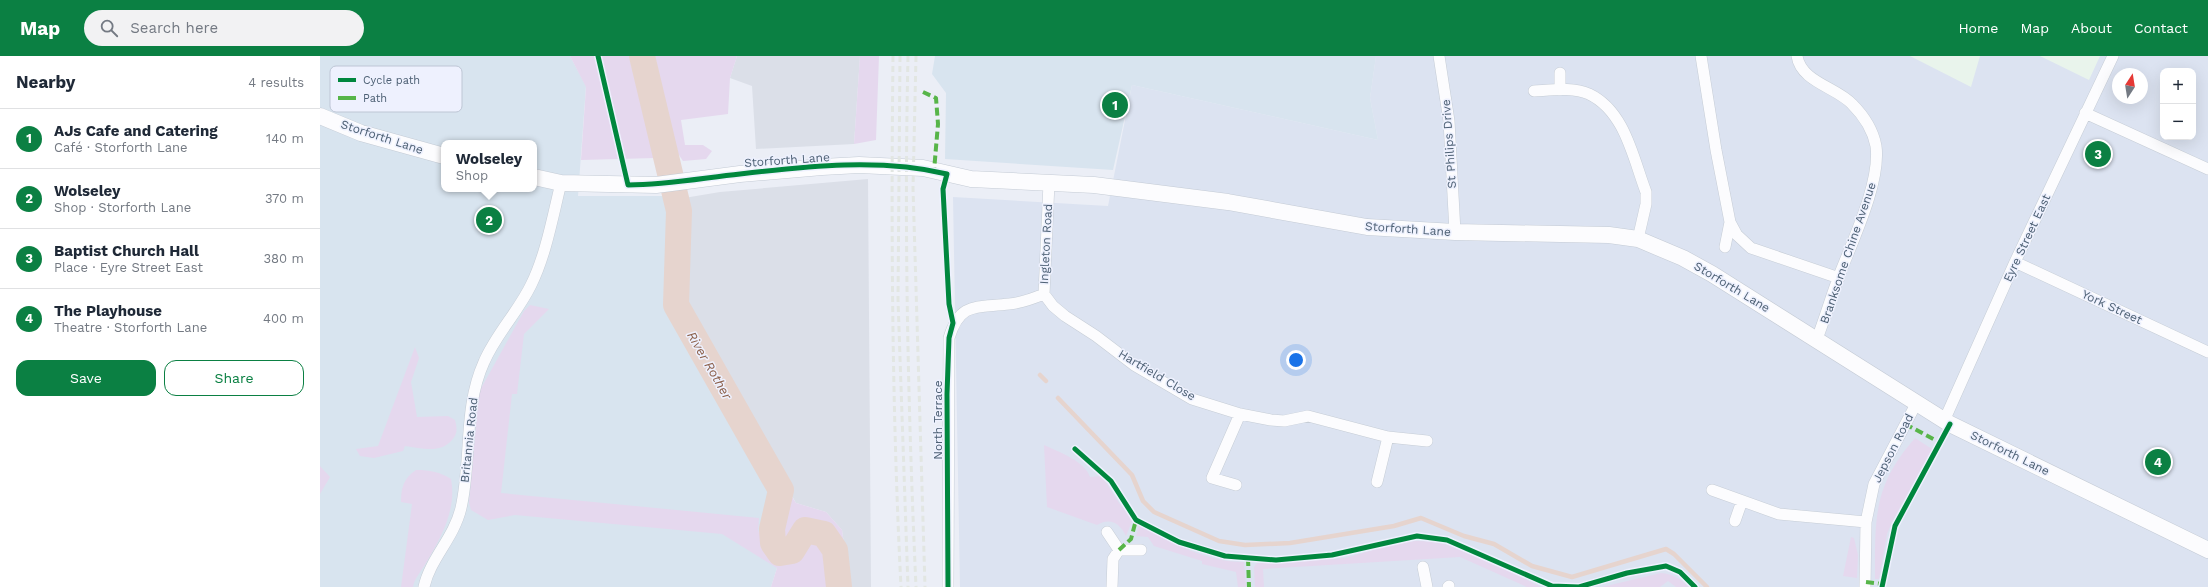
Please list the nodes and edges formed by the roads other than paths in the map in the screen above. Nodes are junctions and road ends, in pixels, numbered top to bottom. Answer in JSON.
{"nodes":[{"id":1,"x":1439,"y":56,"type":"edge"},
{"id":2,"x":1701,"y":56,"type":"edge"},
{"id":3,"x":1797,"y":56,"type":"edge"},
{"id":4,"x":2113,"y":56,"type":"edge"},
{"id":5,"x":1560,"y":73,"type":"dead end"},
{"id":6,"x":1560,"y":90,"type":"junction"},
{"id":7,"x":1534,"y":91,"type":"dead end"},
{"id":8,"x":2085,"y":113,"type":"junction"},
{"id":9,"x":320,"y":116,"type":"edge"},
{"id":10,"x":441,"y":155,"type":"edge"},
{"id":11,"x":2208,"y":169,"type":"edge"},
{"id":12,"x":537,"y":178,"type":"edge"},
{"id":13,"x":561,"y":183,"type":"junction"},
{"id":14,"x":1049,"y":183,"type":"junction"},
{"id":15,"x":1730,"y":222,"type":"junction"},
{"id":16,"x":1455,"y":232,"type":"junction"},
{"id":17,"x":1638,"y":239,"type":"junction"},
{"id":18,"x":1725,"y":247,"type":"dead end"},
{"id":19,"x":2015,"y":262,"type":"junction"},
{"id":20,"x":1839,"y":278,"type":"junction"},
{"id":21,"x":1044,"y":294,"type":"junction"},
{"id":22,"x":1817,"y":339,"type":"junction"},
{"id":23,"x":2208,"y":352,"type":"edge"},
{"id":24,"x":948,"y":355,"type":"joint"},
{"id":25,"x":1916,"y":404,"type":"junction"},
{"id":26,"x":1240,"y":414,"type":"junction"},
{"id":27,"x":1944,"y":421,"type":"junction"},
{"id":28,"x":1388,"y":437,"type":"junction"},
{"id":29,"x":1428,"y":441,"type":"dead end"},
{"id":30,"x":1377,"y":482,"type":"dead end"},
{"id":31,"x":1236,"y":485,"type":"dead end"},
{"id":32,"x":1712,"y":490,"type":"dead end"},
{"id":33,"x":1742,"y":501,"type":"junction"},
{"id":34,"x":1735,"y":521,"type":"dead end"},
{"id":35,"x":1866,"y":522,"type":"junction"},
{"id":36,"x":1107,"y":532,"type":"dead end"},
{"id":37,"x":1118,"y":550,"type":"junction"},
{"id":38,"x":1141,"y":550,"type":"dead end"},
{"id":39,"x":2208,"y":550,"type":"edge"},
{"id":40,"x":1422,"y":567,"type":"dead end"},
{"id":41,"x":424,"y":587,"type":"edge"},
{"id":42,"x":948,"y":587,"type":"edge"},
{"id":43,"x":1112,"y":587,"type":"edge"},
{"id":44,"x":1427,"y":587,"type":"edge"},
{"id":45,"x":1865,"y":587,"type":"edge"}],
"edges":[{"from":1,"to":16,"type":"street","name":"St Philips Drive"},
{"from":2,"to":15,"type":"street"},
{"from":3,"to":20,"type":"street","name":"Branksome Chine Avenue"},
{"from":4,"to":8,"type":"street","name":"Eyre Street East"},
{"from":5,"to":6,"type":"street"},
{"from":6,"to":7,"type":"street"},
{"from":6,"to":17,"type":"street"},
{"from":8,"to":11,"type":"street"},
{"from":8,"to":19,"type":"street","name":"Eyre Street East"},
{"from":9,"to":10,"type":"street","name":"Storforth Lane"},
{"from":12,"to":13,"type":"street","name":"Storforth Lane"},
{"from":13,"to":14,"type":"street","name":"Storforth Lane"},
{"from":13,"to":41,"type":"street","name":"Britannia Road"},
{"from":14,"to":16,"type":"street","name":"Storforth Lane"},
{"from":14,"to":21,"type":"street","name":"Ingleton Road"},
{"from":15,"to":18,"type":"street"},
{"from":15,"to":20,"type":"street"},
{"from":16,"to":17,"type":"street","name":"Storforth Lane"},
{"from":17,"to":22,"type":"street","name":"Storforth Lane"},
{"from":19,"to":23,"type":"street","name":"York Street"},
{"from":19,"to":27,"type":"street","name":"Eyre Street East"},
{"from":20,"to":22,"type":"street","name":"Branksome Chine Avenue"},
{"from":21,"to":24,"type":"street","name":"Ingleton Road"},
{"from":21,"to":26,"type":"street","name":"Hartfield Close"},
{"from":22,"to":25,"type":"street","name":"Storforth Lane"},
{"from":24,"to":42,"type":"street","name":"North Terrace"},
{"from":25,"to":27,"type":"street","name":"Storforth Lane"},
{"from":25,"to":35,"type":"street","name":"Jepson Road"},
{"from":26,"to":28,"type":"street","name":"Hartfield Close"},
{"from":26,"to":31,"type":"street"},
{"from":27,"to":39,"type":"street","name":"Storforth Lane"},
{"from":28,"to":29,"type":"street","name":"Hartfield Close"},
{"from":28,"to":30,"type":"street"},
{"from":32,"to":33,"type":"street"},
{"from":33,"to":34,"type":"street"},
{"from":33,"to":35,"type":"street"},
{"from":35,"to":45,"type":"street","name":"Jepson Road"},
{"from":36,"to":37,"type":"street"},
{"from":37,"to":38,"type":"street"},
{"from":37,"to":43,"type":"street"},
{"from":40,"to":44,"type":"street"}]}
